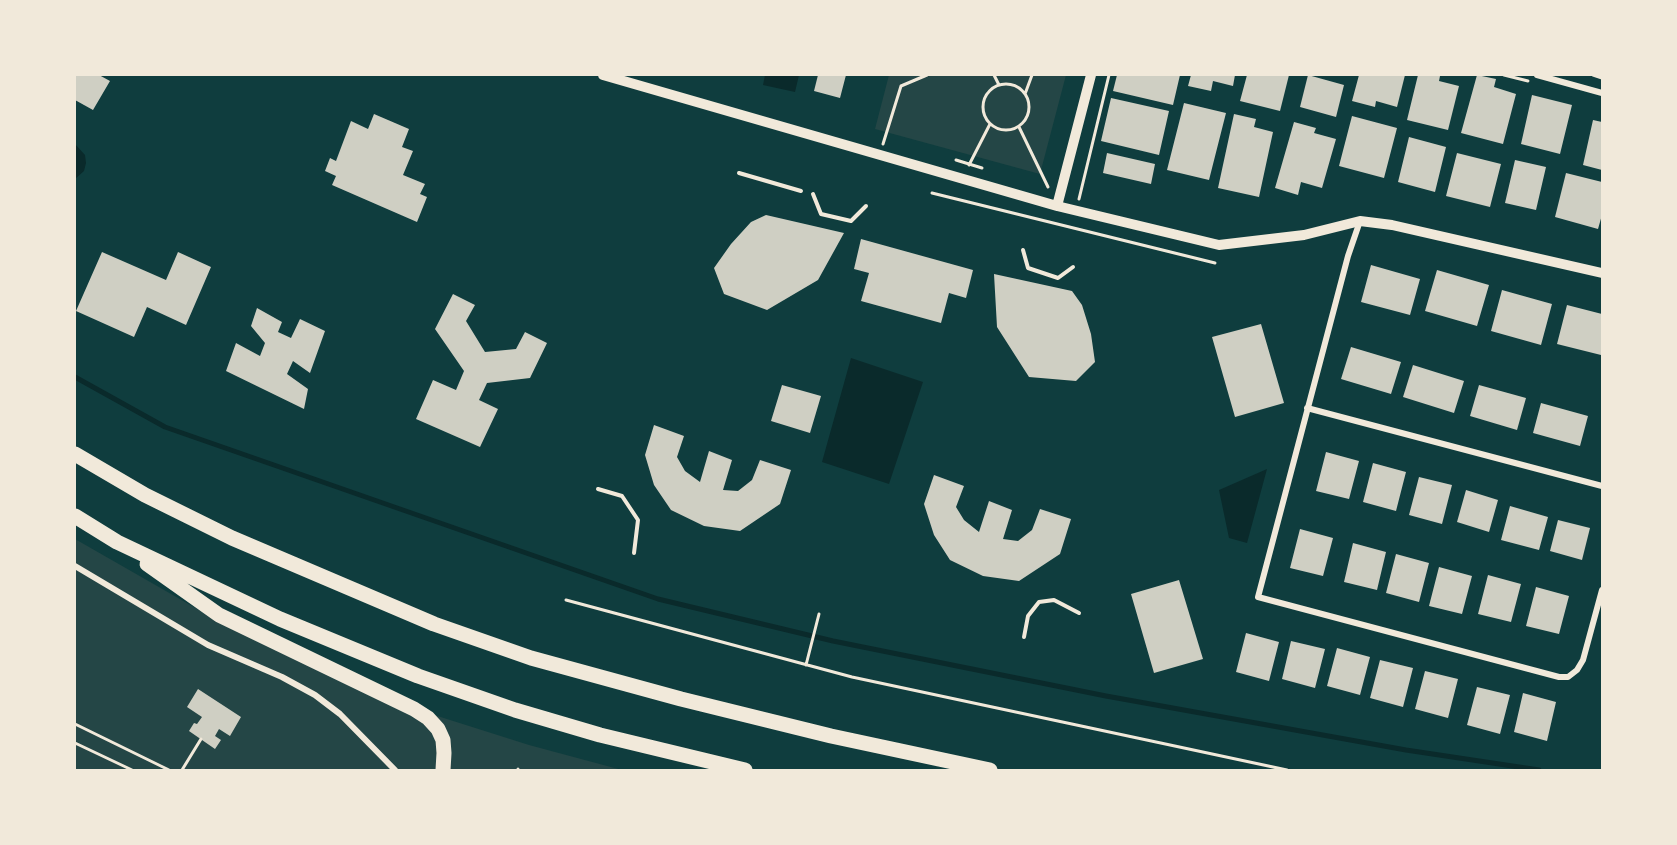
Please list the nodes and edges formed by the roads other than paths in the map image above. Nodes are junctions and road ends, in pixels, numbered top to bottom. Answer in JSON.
{"nodes":[{"id":1,"x":603,"y":75,"type":"edge"},
{"id":2,"x":1091,"y":75,"type":"edge"},
{"id":3,"x":1537,"y":75,"type":"edge"},
{"id":4,"x":1602,"y":93,"type":"edge"},
{"id":5,"x":740,"y":173,"type":"dead end"},
{"id":6,"x":801,"y":191,"type":"dead end"},
{"id":7,"x":813,"y":194,"type":"dead end"},
{"id":8,"x":866,"y":206,"type":"dead end"},
{"id":9,"x":1057,"y":206,"type":"junction"},
{"id":10,"x":1360,"y":221,"type":"junction"},
{"id":11,"x":1023,"y":250,"type":"dead end"},
{"id":12,"x":1073,"y":267,"type":"dead end"},
{"id":13,"x":1602,"y":273,"type":"edge"},
{"id":14,"x":1307,"y":408,"type":"junction"},
{"id":15,"x":75,"y":454,"type":"edge"},
{"id":16,"x":1602,"y":486,"type":"edge"},
{"id":17,"x":598,"y":489,"type":"dead end"},
{"id":18,"x":75,"y":516,"type":"edge"},
{"id":19,"x":117,"y":542,"type":"junction"},
{"id":20,"x":634,"y":553,"type":"dead end"},
{"id":21,"x":75,"y":566,"type":"edge"},
{"id":22,"x":1602,"y":590,"type":"edge"},
{"id":23,"x":1079,"y":613,"type":"dead end"},
{"id":24,"x":1024,"y":637,"type":"dead end"},
{"id":25,"x":395,"y":770,"type":"edge"},
{"id":26,"x":443,"y":770,"type":"edge"},
{"id":27,"x":745,"y":770,"type":"edge"},
{"id":28,"x":990,"y":770,"type":"edge"}],
"edges":[{"from":1,"to":9,"type":"street"},
{"from":2,"to":9,"type":"street"},
{"from":3,"to":4,"type":"street"},
{"from":5,"to":6,"type":"lane"},
{"from":7,"to":8,"type":"lane"},
{"from":9,"to":10,"type":"street"},
{"from":10,"to":13,"type":"street"},
{"from":10,"to":14,"type":"street"},
{"from":11,"to":12,"type":"lane"},
{"from":14,"to":16,"type":"street"},
{"from":14,"to":22,"type":"street"},
{"from":15,"to":28,"type":"highway"},
{"from":17,"to":20,"type":"lane"},
{"from":18,"to":19,"type":"highway"},
{"from":19,"to":26,"type":"highway"},
{"from":19,"to":27,"type":"highway"},
{"from":21,"to":25,"type":"street"},
{"from":23,"to":24,"type":"lane"}]}
